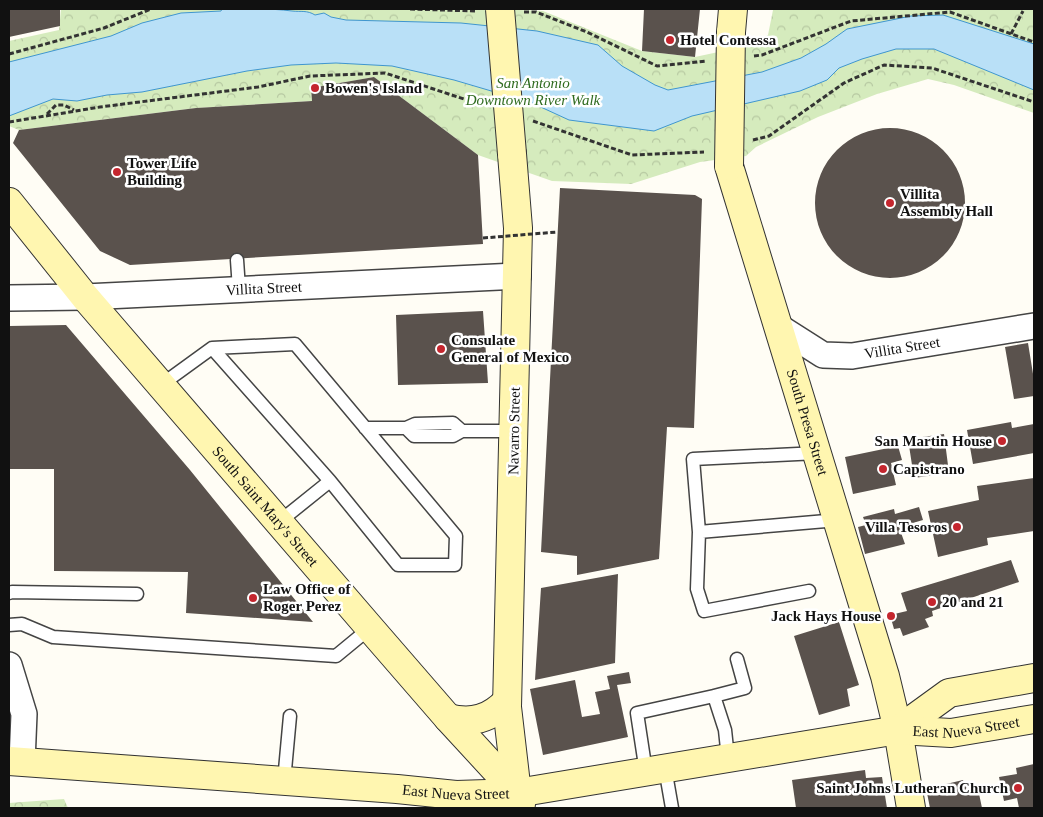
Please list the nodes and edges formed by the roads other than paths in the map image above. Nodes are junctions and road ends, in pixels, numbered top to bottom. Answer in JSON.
{"nodes":[{"id":1,"x":500,"y":9,"type":"edge"},
{"id":2,"x":732,"y":20,"type":"edge"},
{"id":3,"x":9,"y":202,"type":"edge"},
{"id":4,"x":237,"y":260,"type":"dead end"},
{"id":5,"x":518,"y":276,"type":"junction"},
{"id":6,"x":239,"y":289,"type":"junction"},
{"id":7,"x":85,"y":297,"type":"junction"},
{"id":8,"x":9,"y":298,"type":"edge"},
{"id":9,"x":1034,"y":326,"type":"edge"},
{"id":10,"x":778,"y":327,"type":"junction"},
{"id":11,"x":212,"y":348,"type":"junction"},
{"id":12,"x":161,"y":385,"type":"junction"},
{"id":13,"x":365,"y":428,"type":"junction"},
{"id":14,"x":514,"y":431,"type":"junction"},
{"id":15,"x":818,"y":453,"type":"junction"},
{"id":16,"x":330,"y":481,"type":"junction"},
{"id":17,"x":838,"y":520,"type":"junction"},
{"id":18,"x":279,"y":522,"type":"junction"},
{"id":19,"x":699,"y":532,"type":"junction"},
{"id":20,"x":809,"y":591,"type":"dead end"},
{"id":21,"x":9,"y":593,"type":"edge"},
{"id":22,"x":137,"y":594,"type":"dead end"},
{"id":23,"x":9,"y":625,"type":"edge"},
{"id":24,"x":370,"y":628,"type":"junction"},
{"id":25,"x":737,"y":659,"type":"dead end"},
{"id":26,"x":9,"y":665,"type":"edge"},
{"id":27,"x":1034,"y":678,"type":"edge"},
{"id":28,"x":714,"y":696,"type":"junction"},
{"id":29,"x":507,"y":701,"type":"junction"},
{"id":30,"x":290,"y":716,"type":"dead end"},
{"id":31,"x":448,"y":718,"type":"junction"},
{"id":32,"x":1034,"y":719,"type":"edge"},
{"id":33,"x":898,"y":730,"type":"junction"},
{"id":34,"x":728,"y":758,"type":"junction"},
{"id":35,"x":16,"y":762,"type":"edge"},
{"id":36,"x":656,"y":770,"type":"junction"},
{"id":37,"x":284,"y":781,"type":"junction"},
{"id":38,"x":520,"y":801,"type":"edge"},
{"id":39,"x":672,"y":808,"type":"edge"},
{"id":40,"x":911,"y":808,"type":"edge"}],
"edges":[{"from":1,"to":5,"type":"street","name":"Navarro Street","bridge":true},
{"from":2,"to":10,"type":"street","name":"South Presa Street","bridge":true},
{"from":3,"to":7,"type":"street","name":"South Saint Mary's Street"},
{"from":4,"to":6,"type":"lane"},
{"from":5,"to":6,"type":"street","name":"Villita Street"},
{"from":5,"to":14,"type":"street","name":"Navarro Street"},
{"from":6,"to":7,"type":"street","name":"Villita Street"},
{"from":7,"to":8,"type":"street","name":"Villita Street"},
{"from":7,"to":12,"type":"street","name":"South Saint Mary's Street"},
{"from":9,"to":10,"type":"street","name":"Villita Street"},
{"from":10,"to":15,"type":"street","name":"South Presa Street"},
{"from":11,"to":12,"type":"lane"},
{"from":11,"to":13,"type":"lane"},
{"from":11,"to":16,"type":"lane"},
{"from":12,"to":18,"type":"street","name":"South Saint Mary's Street"},
{"from":13,"to":14,"type":"lane"},
{"from":13,"to":16,"type":"lane"},
{"from":14,"to":29,"type":"street","name":"Navarro Street"},
{"from":15,"to":17,"type":"street","name":"South Presa Street"},
{"from":15,"to":19,"type":"lane"},
{"from":16,"to":18,"type":"lane"},
{"from":17,"to":19,"type":"lane"},
{"from":17,"to":33,"type":"street","name":"South Presa Street"},
{"from":18,"to":24,"type":"street","name":"South Saint Mary's Street"},
{"from":19,"to":20,"type":"lane"},
{"from":21,"to":22,"type":"lane"},
{"from":23,"to":24,"type":"lane"},
{"from":24,"to":31,"type":"street","name":"South Saint Mary's Street"},
{"from":25,"to":28,"type":"lane"},
{"from":26,"to":35,"type":"street"},
{"from":27,"to":33,"type":"street","name":"East Nueva Street"},
{"from":28,"to":34,"type":"lane"},
{"from":28,"to":36,"type":"lane"},
{"from":29,"to":31,"type":"street"},
{"from":29,"to":38,"type":"street","name":"Navarro Street"},
{"from":30,"to":37,"type":"lane"},
{"from":31,"to":38,"type":"street","name":"South Saint Mary's Street"},
{"from":32,"to":33,"type":"street","name":"East Nueva Street"},
{"from":33,"to":34,"type":"street","name":"East Nueva Street"},
{"from":33,"to":40,"type":"street","name":"South Presa Street"},
{"from":34,"to":36,"type":"street","name":"East Nueva Street"},
{"from":35,"to":37,"type":"street","name":"East Nueva Street"},
{"from":36,"to":38,"type":"street","name":"East Nueva Street"},
{"from":36,"to":39,"type":"lane"},
{"from":37,"to":38,"type":"street","name":"East Nueva Street"}]}
